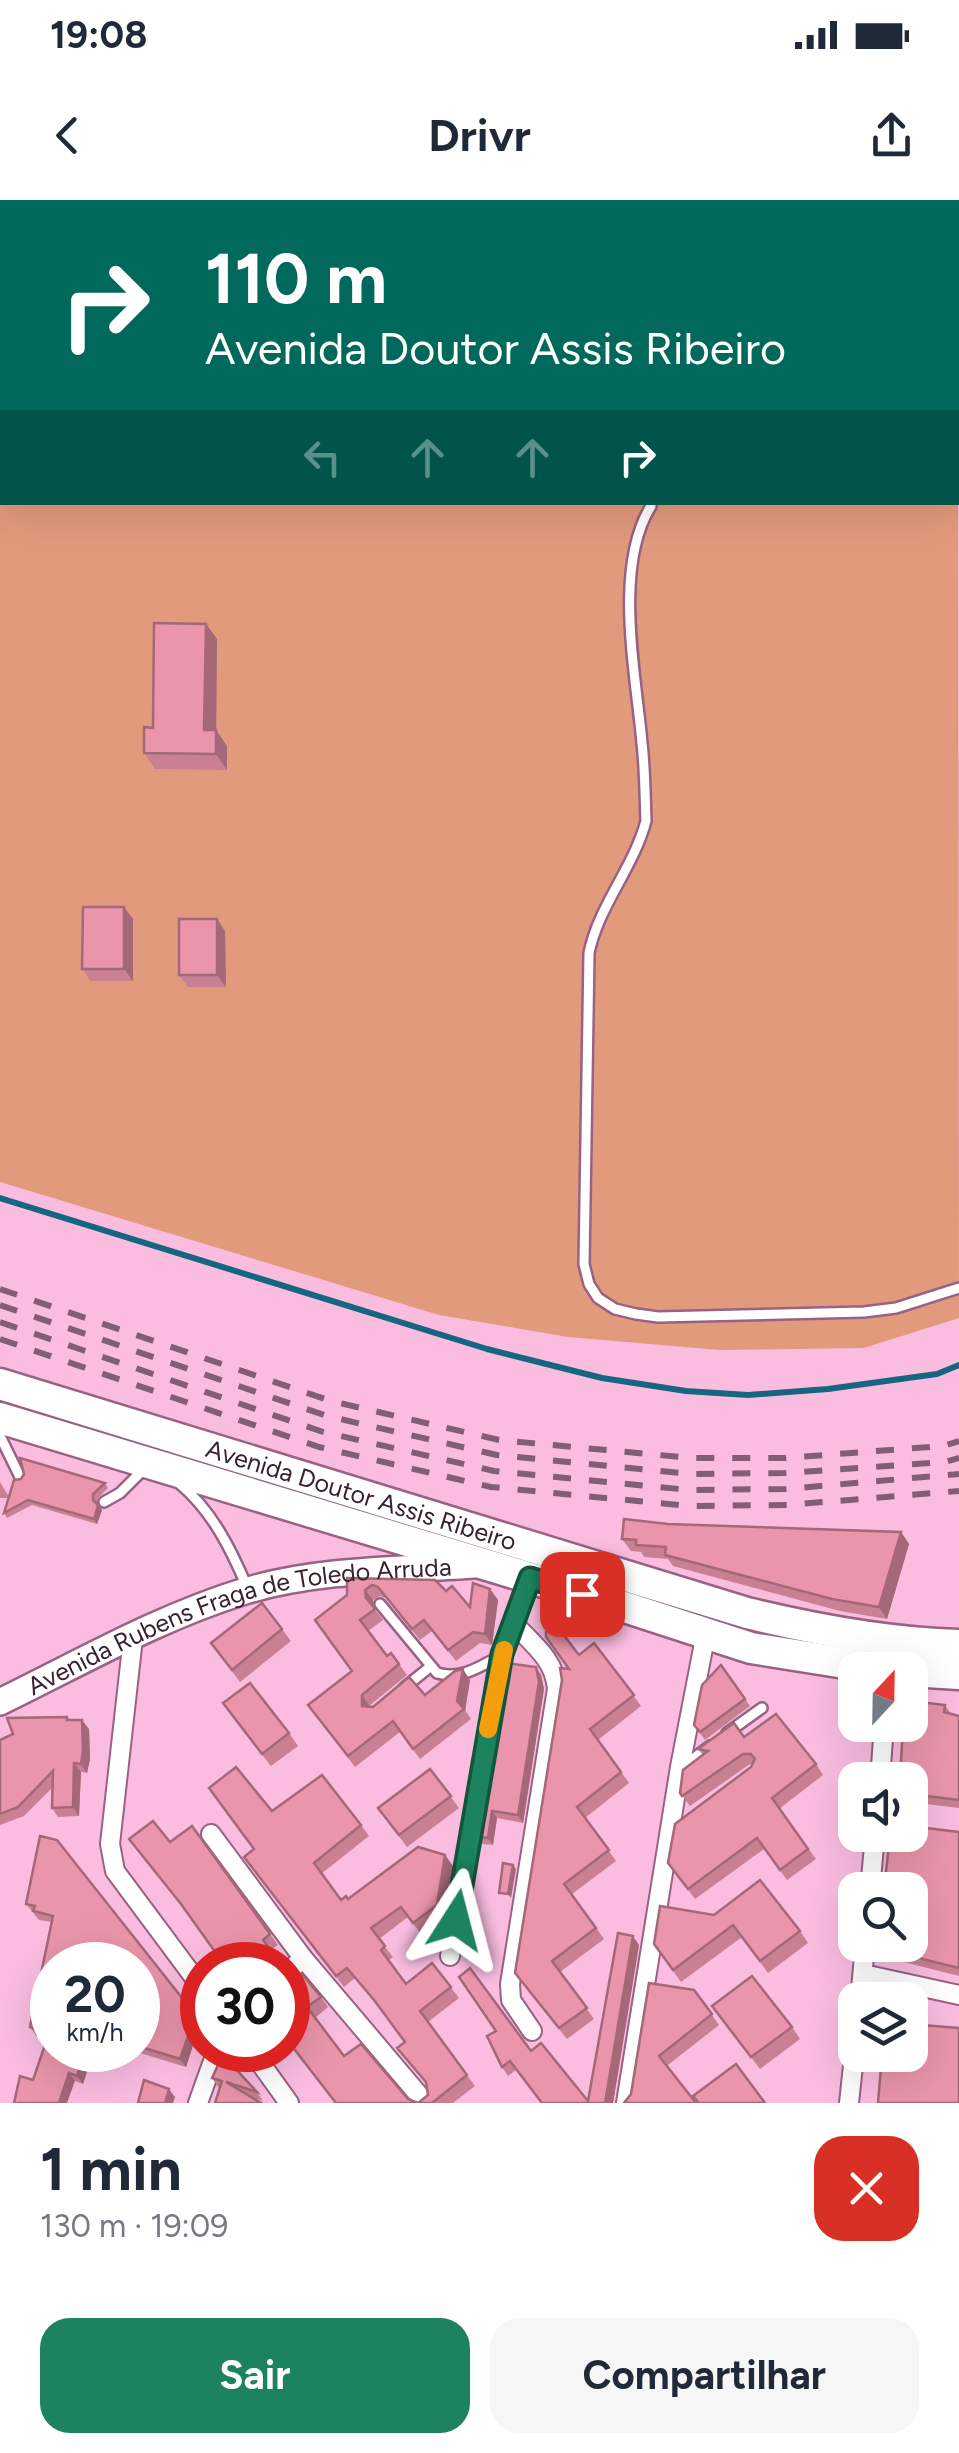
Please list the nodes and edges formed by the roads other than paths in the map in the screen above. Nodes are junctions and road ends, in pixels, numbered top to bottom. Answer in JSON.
{"nodes":[{"id":1,"x":651,"y":506,"type":"dead end"},
{"id":2,"x":959,"y":1288,"type":"edge"},
{"id":3,"x":0,"y":1384,"type":"edge"},
{"id":4,"x":0,"y":1418,"type":"edge"},
{"id":5,"x":0,"y":1436,"type":"edge"},
{"id":6,"x":155,"y":1464,"type":"junction"},
{"id":7,"x":20,"y":1477,"type":"edge"},
{"id":8,"x":104,"y":1502,"type":"dead end"},
{"id":9,"x":484,"y":1565,"type":"junction"},
{"id":10,"x":530,"y":1578,"type":"junction"},
{"id":11,"x":248,"y":1590,"type":"junction"},
{"id":12,"x":380,"y":1604,"type":"edge"},
{"id":13,"x":514,"y":1624,"type":"junction"},
{"id":14,"x":706,"y":1634,"type":"junction"},
{"id":15,"x":133,"y":1638,"type":"junction"},
{"id":16,"x":959,"y":1645,"type":"edge"},
{"id":17,"x":502,"y":1654,"type":"junction"},
{"id":18,"x":838,"y":1662,"type":"edge"},
{"id":19,"x":430,"y":1667,"type":"junction"},
{"id":20,"x":928,"y":1672,"type":"edge"},
{"id":21,"x":959,"y":1674,"type":"edge"},
{"id":22,"x":402,"y":1689,"type":"edge"},
{"id":23,"x":0,"y":1702,"type":"edge"},
{"id":24,"x":762,"y":1708,"type":"dead end"},
{"id":25,"x":680,"y":1768,"type":"junction"},
{"id":26,"x":210,"y":1834,"type":"dead end"},
{"id":27,"x":291,"y":1942,"type":"edge"},
{"id":28,"x":450,"y":1956,"type":"dead end"},
{"id":29,"x":180,"y":1958,"type":"edge"},
{"id":30,"x":864,"y":1962,"type":"edge"},
{"id":31,"x":310,"y":1966,"type":"edge"},
{"id":32,"x":863,"y":1974,"type":"junction"},
{"id":33,"x":862,"y":1982,"type":"edge"},
{"id":34,"x":959,"y":1995,"type":"edge"},
{"id":35,"x":532,"y":2030,"type":"dead end"},
{"id":36,"x":209,"y":2072,"type":"edge"},
{"id":37,"x":266,"y":2072,"type":"edge"},
{"id":38,"x":852,"y":2072,"type":"edge"},
{"id":39,"x":424,"y":2101,"type":"edge"},
{"id":40,"x":198,"y":2103,"type":"edge"},
{"id":41,"x":289,"y":2103,"type":"edge"},
{"id":42,"x":626,"y":2103,"type":"edge"},
{"id":43,"x":849,"y":2103,"type":"edge"}],
"edges":[{"from":1,"to":2,"type":"lane"},
{"from":3,"to":16,"type":"main road","name":"Avenida Doutor Assis Ribeiro"},
{"from":4,"to":6,"type":"main road","name":"Avenida Doutor Assis Ribeiro"},
{"from":5,"to":7,"type":"lane"},
{"from":6,"to":8,"type":"lane"},
{"from":6,"to":9,"type":"main road","name":"Avenida Doutor Assis Ribeiro"},
{"from":6,"to":11,"type":"lane"},
{"from":9,"to":10,"type":"main road","name":"Avenida Doutor Assis Ribeiro"},
{"from":9,"to":11,"type":"street","name":"Avenida Rubens Fraga de Toledo Arruda"},
{"from":10,"to":13,"type":"street"},
{"from":10,"to":14,"type":"main road","name":"Avenida Doutor Assis Ribeiro"},
{"from":11,"to":15,"type":"street","name":"Avenida Rubens Fraga de Toledo Arruda"},
{"from":12,"to":19,"type":"lane"},
{"from":13,"to":17,"type":"street"},
{"from":13,"to":35,"type":"street"},
{"from":14,"to":18,"type":"main road","name":"Avenida Doutor Assis Ribeiro"},
{"from":14,"to":25,"type":"street"},
{"from":15,"to":23,"type":"street","name":"Avenida Rubens Fraga de Toledo Arruda"},
{"from":15,"to":29,"type":"street"},
{"from":17,"to":19,"type":"lane"},
{"from":17,"to":28,"type":"street"},
{"from":19,"to":22,"type":"lane"},
{"from":20,"to":21,"type":"main road"},
{"from":24,"to":25,"type":"lane"},
{"from":25,"to":42,"type":"street"},
{"from":26,"to":27,"type":"street"},
{"from":30,"to":32,"type":"street"},
{"from":31,"to":39,"type":"street"},
{"from":32,"to":33,"type":"street"},
{"from":32,"to":34,"type":"street"},
{"from":36,"to":40,"type":"street"},
{"from":37,"to":41,"type":"street"},
{"from":38,"to":43,"type":"street"}]}
